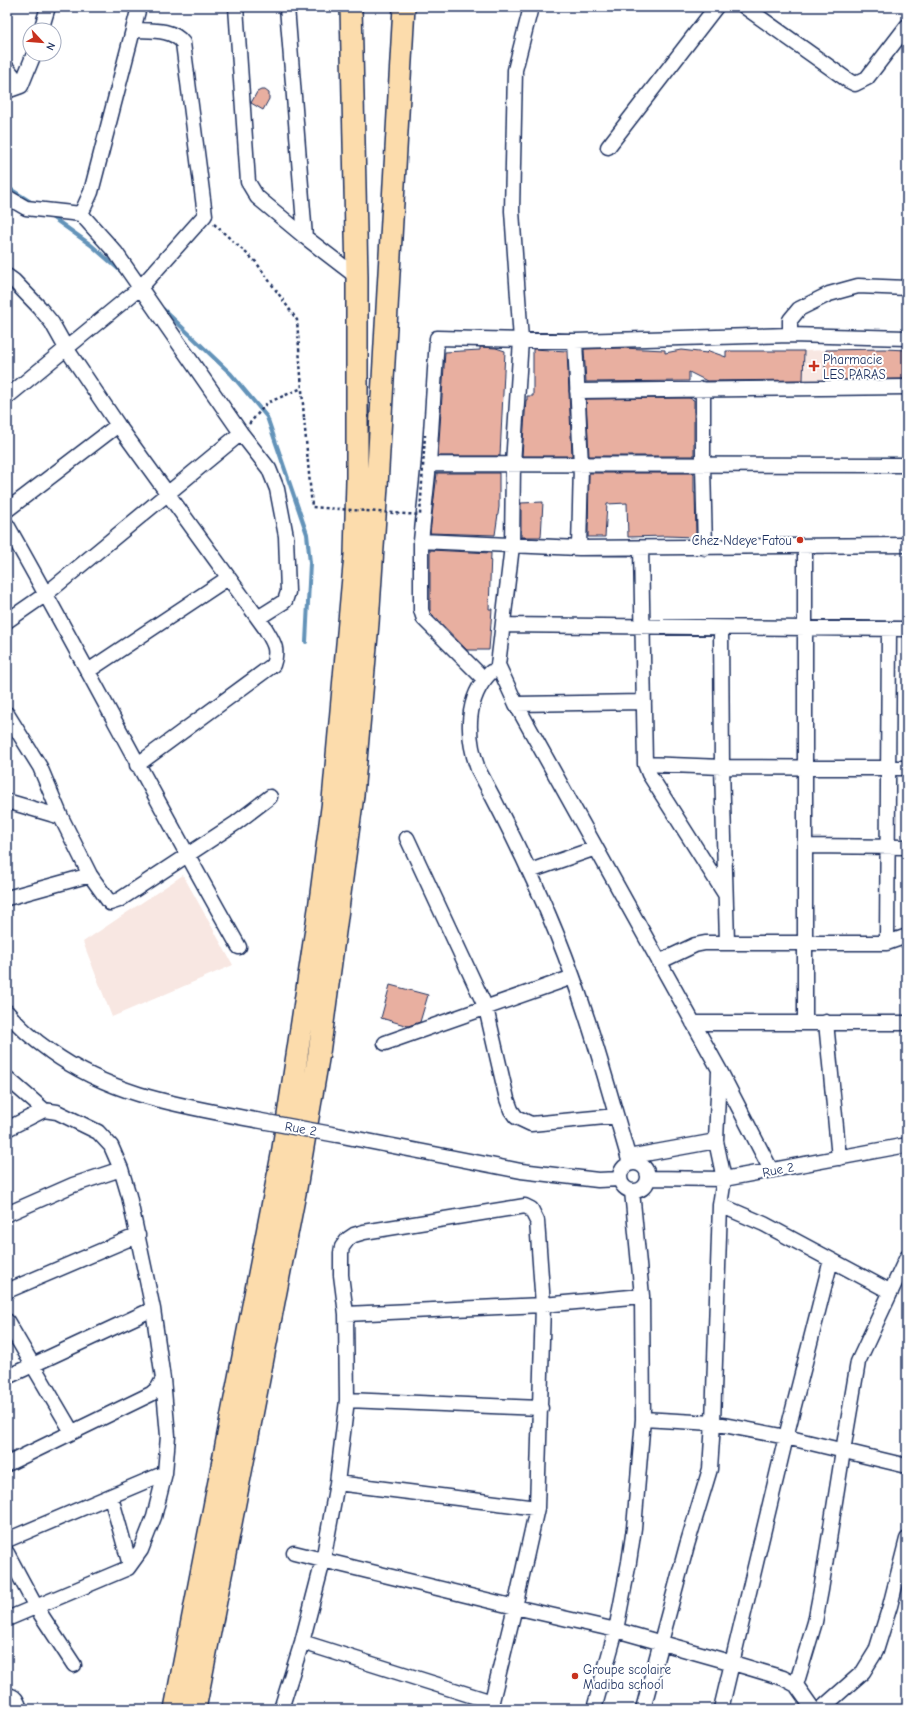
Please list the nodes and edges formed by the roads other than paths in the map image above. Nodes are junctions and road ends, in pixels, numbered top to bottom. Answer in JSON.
{"nodes":[{"id":1,"x":48,"y":7,"type":"edge"},
{"id":2,"x":139,"y":7,"type":"edge"},
{"id":3,"x":236,"y":7,"type":"edge"},
{"id":4,"x":287,"y":7,"type":"edge"},
{"id":5,"x":351,"y":7,"type":"edge"},
{"id":6,"x":404,"y":7,"type":"edge"},
{"id":7,"x":531,"y":7,"type":"edge"},
{"id":8,"x":716,"y":7,"type":"edge"},
{"id":9,"x":745,"y":7,"type":"edge"},
{"id":10,"x":43,"y":22,"type":"edge"},
{"id":11,"x":907,"y":26,"type":"edge"},
{"id":12,"x":133,"y":30,"type":"junction"},
{"id":13,"x":31,"y":62,"type":"edge"},
{"id":14,"x":7,"y":68,"type":"edge"},
{"id":15,"x":21,"y":86,"type":"junction"},
{"id":16,"x":7,"y":91,"type":"edge"},
{"id":17,"x":608,"y":147,"type":"dead end"},
{"id":18,"x":7,"y":197,"type":"edge"},
{"id":19,"x":81,"y":214,"type":"junction"},
{"id":20,"x":305,"y":238,"type":"junction"},
{"id":21,"x":7,"y":276,"type":"edge"},
{"id":22,"x":357,"y":277,"type":"junction"},
{"id":23,"x":141,"y":287,"type":"junction"},
{"id":24,"x":907,"y":288,"type":"edge"},
{"id":25,"x":790,"y":336,"type":"junction"},
{"id":26,"x":907,"y":338,"type":"edge"},
{"id":27,"x":521,"y":340,"type":"junction"},
{"id":28,"x":575,"y":341,"type":"junction"},
{"id":29,"x":66,"y":348,"type":"junction"},
{"id":30,"x":907,"y":387,"type":"edge"},
{"id":31,"x":703,"y":389,"type":"junction"},
{"id":32,"x":577,"y":391,"type":"junction"},
{"id":33,"x":7,"y":396,"type":"edge"},
{"id":34,"x":118,"y":425,"type":"junction"},
{"id":35,"x":241,"y":433,"type":"junction"},
{"id":36,"x":429,"y":464,"type":"junction"},
{"id":37,"x":513,"y":464,"type":"junction"},
{"id":38,"x":581,"y":465,"type":"junction"},
{"id":39,"x":907,"y":465,"type":"edge"},
{"id":40,"x":702,"y":466,"type":"junction"},
{"id":41,"x":167,"y":494,"type":"junction"},
{"id":42,"x":7,"y":510,"type":"edge"},
{"id":43,"x":7,"y":525,"type":"edge"},
{"id":44,"x":421,"y":541,"type":"junction"},
{"id":45,"x":907,"y":545,"type":"edge"},
{"id":46,"x":512,"y":546,"type":"junction"},
{"id":47,"x":805,"y":546,"type":"junction"},
{"id":48,"x":579,"y":548,"type":"junction"},
{"id":49,"x":641,"y":548,"type":"junction"},
{"id":50,"x":705,"y":548,"type":"junction"},
{"id":51,"x":228,"y":578,"type":"junction"},
{"id":52,"x":46,"y":594,"type":"junction"},
{"id":53,"x":258,"y":618,"type":"junction"},
{"id":54,"x":7,"y":621,"type":"edge"},
{"id":55,"x":503,"y":625,"type":"junction"},
{"id":56,"x":642,"y":627,"type":"junction"},
{"id":57,"x":721,"y":628,"type":"junction"},
{"id":58,"x":805,"y":628,"type":"junction"},
{"id":59,"x":888,"y":629,"type":"junction"},
{"id":60,"x":907,"y":630,"type":"edge"},
{"id":61,"x":498,"y":665,"type":"junction"},
{"id":62,"x":88,"y":671,"type":"junction"},
{"id":63,"x":484,"y":679,"type":"junction"},
{"id":64,"x":644,"y":702,"type":"junction"},
{"id":65,"x":516,"y":704,"type":"junction"},
{"id":66,"x":7,"y":714,"type":"edge"},
{"id":67,"x":645,"y":764,"type":"junction"},
{"id":68,"x":137,"y":765,"type":"junction"},
{"id":69,"x":722,"y":767,"type":"junction"},
{"id":70,"x":805,"y":768,"type":"junction"},
{"id":71,"x":888,"y":768,"type":"junction"},
{"id":72,"x":907,"y":768,"type":"edge"},
{"id":73,"x":270,"y":797,"type":"dead end"},
{"id":74,"x":10,"y":802,"type":"dead end"},
{"id":75,"x":61,"y":817,"type":"junction"},
{"id":76,"x":407,"y":838,"type":"dead end"},
{"id":77,"x":805,"y":846,"type":"junction"},
{"id":78,"x":888,"y":847,"type":"junction"},
{"id":79,"x":907,"y":847,"type":"edge"},
{"id":80,"x":596,"y":848,"type":"junction"},
{"id":81,"x":186,"y":855,"type":"junction"},
{"id":82,"x":530,"y":871,"type":"junction"},
{"id":83,"x":90,"y":875,"type":"junction"},
{"id":84,"x":725,"y":894,"type":"junction"},
{"id":85,"x":7,"y":898,"type":"edge"},
{"id":86,"x":907,"y":936,"type":"edge"},
{"id":87,"x":727,"y":942,"type":"junction"},
{"id":88,"x":805,"y":942,"type":"junction"},
{"id":89,"x":888,"y":943,"type":"junction"},
{"id":90,"x":239,"y":947,"type":"dead end"},
{"id":91,"x":659,"y":962,"type":"junction"},
{"id":92,"x":573,"y":977,"type":"junction"},
{"id":93,"x":486,"y":1008,"type":"junction"},
{"id":94,"x":7,"y":1012,"type":"edge"},
{"id":95,"x":805,"y":1022,"type":"junction"},
{"id":96,"x":826,"y":1022,"type":"junction"},
{"id":97,"x":693,"y":1023,"type":"junction"},
{"id":98,"x":907,"y":1023,"type":"edge"},
{"id":99,"x":385,"y":1043,"type":"dead end"},
{"id":100,"x":720,"y":1071,"type":"junction"},
{"id":101,"x":7,"y":1078,"type":"edge"},
{"id":102,"x":44,"y":1110,"type":"junction"},
{"id":103,"x":616,"y":1116,"type":"junction"},
{"id":104,"x":7,"y":1129,"type":"edge"},
{"id":105,"x":716,"y":1141,"type":"junction"},
{"id":106,"x":907,"y":1145,"type":"edge"},
{"id":107,"x":839,"y":1158,"type":"junction"},
{"id":108,"x":629,"y":1160,"type":"junction"},
{"id":109,"x":121,"y":1169,"type":"junction"},
{"id":110,"x":771,"y":1170,"type":"junction"},
{"id":111,"x":648,"y":1178,"type":"junction"},
{"id":112,"x":620,"y":1179,"type":"junction"},
{"id":113,"x":724,"y":1180,"type":"junction"},
{"id":114,"x":632,"y":1191,"type":"junction"},
{"id":115,"x":720,"y":1205,"type":"junction"},
{"id":116,"x":7,"y":1214,"type":"edge"},
{"id":117,"x":138,"y":1235,"type":"junction"},
{"id":118,"x":907,"y":1257,"type":"edge"},
{"id":119,"x":831,"y":1260,"type":"junction"},
{"id":120,"x":904,"y":1272,"type":"edge"},
{"id":121,"x":7,"y":1291,"type":"edge"},
{"id":122,"x":891,"y":1292,"type":"junction"},
{"id":123,"x":642,"y":1296,"type":"junction"},
{"id":124,"x":543,"y":1305,"type":"junction"},
{"id":125,"x":153,"y":1309,"type":"junction"},
{"id":126,"x":346,"y":1314,"type":"junction"},
{"id":127,"x":7,"y":1322,"type":"edge"},
{"id":128,"x":33,"y":1366,"type":"junction"},
{"id":129,"x":7,"y":1377,"type":"edge"},
{"id":130,"x":163,"y":1379,"type":"junction"},
{"id":131,"x":347,"y":1400,"type":"junction"},
{"id":132,"x":541,"y":1408,"type":"junction"},
{"id":133,"x":643,"y":1419,"type":"junction"},
{"id":134,"x":713,"y":1423,"type":"junction"},
{"id":135,"x":72,"y":1432,"type":"junction"},
{"id":136,"x":786,"y":1437,"type":"junction"},
{"id":137,"x":843,"y":1451,"type":"junction"},
{"id":138,"x":7,"y":1464,"type":"edge"},
{"id":139,"x":907,"y":1466,"type":"edge"},
{"id":140,"x":165,"y":1472,"type":"junction"},
{"id":141,"x":337,"y":1483,"type":"junction"},
{"id":142,"x":111,"y":1497,"type":"junction"},
{"id":143,"x":537,"y":1508,"type":"junction"},
{"id":144,"x":907,"y":1539,"type":"edge"},
{"id":145,"x":7,"y":1540,"type":"edge"},
{"id":146,"x":7,"y":1553,"type":"edge"},
{"id":147,"x":294,"y":1553,"type":"dead end"},
{"id":148,"x":324,"y":1561,"type":"junction"},
{"id":149,"x":130,"y":1565,"type":"junction"},
{"id":150,"x":36,"y":1607,"type":"junction"},
{"id":151,"x":515,"y":1607,"type":"junction"},
{"id":152,"x":7,"y":1619,"type":"edge"},
{"id":153,"x":616,"y":1630,"type":"junction"},
{"id":154,"x":302,"y":1642,"type":"junction"},
{"id":155,"x":661,"y":1643,"type":"junction"},
{"id":156,"x":733,"y":1663,"type":"junction"},
{"id":157,"x":74,"y":1665,"type":"dead end"},
{"id":158,"x":796,"y":1685,"type":"junction"},
{"id":159,"x":7,"y":1695,"type":"edge"},
{"id":160,"x":491,"y":1705,"type":"edge"},
{"id":161,"x":20,"y":1709,"type":"edge"},
{"id":162,"x":175,"y":1709,"type":"edge"},
{"id":163,"x":194,"y":1709,"type":"edge"},
{"id":164,"x":281,"y":1709,"type":"edge"},
{"id":165,"x":594,"y":1709,"type":"edge"},
{"id":166,"x":644,"y":1709,"type":"edge"},
{"id":167,"x":722,"y":1709,"type":"edge"},
{"id":168,"x":813,"y":1709,"type":"edge"},
{"id":169,"x":821,"y":1709,"type":"edge"}],
"edges":[{"from":1,"to":10,"type":"street"},
{"from":2,"to":12,"type":"street"},
{"from":3,"to":20,"type":"street"},
{"from":4,"to":20,"type":"street"},
{"from":5,"to":22,"type":"highway"},
{"from":6,"to":163,"type":"highway"},
{"from":7,"to":27,"type":"street"},
{"from":8,"to":17,"type":"street"},
{"from":9,"to":11,"type":"street"},
{"from":12,"to":19,"type":"street"},
{"from":12,"to":23,"type":"street"},
{"from":13,"to":15,"type":"street"},
{"from":14,"to":15,"type":"street"},
{"from":15,"to":16,"type":"street"},
{"from":18,"to":19,"type":"street"},
{"from":19,"to":23,"type":"street"},
{"from":20,"to":22,"type":"street"},
{"from":21,"to":29,"type":"street"},
{"from":22,"to":162,"type":"highway"},
{"from":23,"to":29,"type":"street"},
{"from":23,"to":35,"type":"street"},
{"from":24,"to":25,"type":"street"},
{"from":25,"to":26,"type":"street"},
{"from":25,"to":28,"type":"street"},
{"from":27,"to":28,"type":"street"},
{"from":27,"to":36,"type":"street"},
{"from":27,"to":37,"type":"street"},
{"from":28,"to":32,"type":"street"},
{"from":29,"to":33,"type":"street"},
{"from":29,"to":34,"type":"street"},
{"from":30,"to":31,"type":"street"},
{"from":31,"to":32,"type":"street"},
{"from":31,"to":40,"type":"street"},
{"from":32,"to":38,"type":"street"},
{"from":34,"to":41,"type":"street"},
{"from":34,"to":42,"type":"street"},
{"from":35,"to":41,"type":"street"},
{"from":35,"to":53,"type":"street"},
{"from":36,"to":37,"type":"street"},
{"from":36,"to":44,"type":"street"},
{"from":37,"to":38,"type":"street"},
{"from":37,"to":46,"type":"street"},
{"from":38,"to":40,"type":"street"},
{"from":38,"to":48,"type":"street"},
{"from":39,"to":40,"type":"street"},
{"from":40,"to":50,"type":"street"},
{"from":41,"to":51,"type":"street"},
{"from":41,"to":52,"type":"street"},
{"from":43,"to":52,"type":"street"},
{"from":44,"to":46,"type":"street"},
{"from":44,"to":63,"type":"street"},
{"from":45,"to":47,"type":"street"},
{"from":46,"to":48,"type":"street"},
{"from":46,"to":55,"type":"street"},
{"from":47,"to":50,"type":"street"},
{"from":47,"to":58,"type":"street"},
{"from":48,"to":49,"type":"street"},
{"from":49,"to":50,"type":"street"},
{"from":49,"to":56,"type":"street"},
{"from":51,"to":53,"type":"street"},
{"from":51,"to":62,"type":"street"},
{"from":52,"to":54,"type":"street"},
{"from":52,"to":62,"type":"street"},
{"from":53,"to":68,"type":"street"},
{"from":55,"to":56,"type":"street"},
{"from":55,"to":61,"type":"street"},
{"from":56,"to":57,"type":"street"},
{"from":56,"to":64,"type":"street"},
{"from":57,"to":58,"type":"street"},
{"from":57,"to":69,"type":"street"},
{"from":58,"to":59,"type":"street"},
{"from":58,"to":70,"type":"street"},
{"from":59,"to":60,"type":"street"},
{"from":59,"to":71,"type":"street"},
{"from":61,"to":63,"type":"street"},
{"from":61,"to":65,"type":"street"},
{"from":62,"to":68,"type":"street"},
{"from":63,"to":82,"type":"street"},
{"from":64,"to":65,"type":"street"},
{"from":64,"to":67,"type":"street"},
{"from":65,"to":80,"type":"street"},
{"from":66,"to":75,"type":"street"},
{"from":67,"to":69,"type":"street"},
{"from":67,"to":84,"type":"street"},
{"from":68,"to":81,"type":"street"},
{"from":69,"to":70,"type":"street"},
{"from":69,"to":84,"type":"street"},
{"from":70,"to":71,"type":"street"},
{"from":70,"to":77,"type":"street"},
{"from":71,"to":72,"type":"street"},
{"from":71,"to":78,"type":"street"},
{"from":73,"to":81,"type":"street"},
{"from":74,"to":75,"type":"street"},
{"from":75,"to":83,"type":"street"},
{"from":76,"to":93,"type":"street"},
{"from":77,"to":78,"type":"street"},
{"from":77,"to":88,"type":"street"},
{"from":78,"to":79,"type":"street"},
{"from":78,"to":89,"type":"street"},
{"from":80,"to":82,"type":"street"},
{"from":80,"to":91,"type":"street"},
{"from":81,"to":83,"type":"street"},
{"from":81,"to":90,"type":"street"},
{"from":82,"to":92,"type":"street"},
{"from":83,"to":85,"type":"street"},
{"from":84,"to":87,"type":"street"},
{"from":86,"to":89,"type":"street"},
{"from":87,"to":88,"type":"street"},
{"from":87,"to":91,"type":"street"},
{"from":88,"to":89,"type":"street"},
{"from":88,"to":95,"type":"street"},
{"from":91,"to":97,"type":"street"},
{"from":92,"to":93,"type":"street"},
{"from":92,"to":103,"type":"street"},
{"from":93,"to":99,"type":"street"},
{"from":93,"to":103,"type":"street"},
{"from":94,"to":112,"type":"street","name":"Rue 2","bridge":true},
{"from":95,"to":96,"type":"street"},
{"from":95,"to":97,"type":"street"},
{"from":96,"to":98,"type":"street"},
{"from":96,"to":107,"type":"street"},
{"from":97,"to":100,"type":"street"},
{"from":100,"to":105,"type":"street"},
{"from":100,"to":110,"type":"street"},
{"from":101,"to":102,"type":"street"},
{"from":102,"to":104,"type":"street"},
{"from":102,"to":109,"type":"street"},
{"from":103,"to":108,"type":"street"},
{"from":105,"to":108,"type":"street"},
{"from":105,"to":113,"type":"street"},
{"from":106,"to":107,"type":"street","name":"Rue 2"},
{"from":107,"to":110,"type":"street","name":"Rue 2"},
{"from":108,"to":111,"type":"street"},
{"from":108,"to":112,"type":"street"},
{"from":109,"to":116,"type":"street"},
{"from":109,"to":117,"type":"street"},
{"from":110,"to":113,"type":"street","name":"Rue 2"},
{"from":111,"to":113,"type":"street","name":"Rue 2"},
{"from":111,"to":114,"type":"street"},
{"from":112,"to":114,"type":"street"},
{"from":113,"to":115,"type":"street"},
{"from":114,"to":123,"type":"street"},
{"from":115,"to":119,"type":"street"},
{"from":115,"to":134,"type":"street"},
{"from":117,"to":121,"type":"street"},
{"from":117,"to":125,"type":"street"},
{"from":118,"to":120,"type":"street"},
{"from":119,"to":122,"type":"street"},
{"from":119,"to":136,"type":"street"},
{"from":120,"to":122,"type":"street"},
{"from":122,"to":137,"type":"street"},
{"from":123,"to":124,"type":"street"},
{"from":123,"to":133,"type":"street"},
{"from":124,"to":126,"type":"street"},
{"from":124,"to":126,"type":"street"},
{"from":124,"to":132,"type":"street"},
{"from":125,"to":128,"type":"street"},
{"from":125,"to":130,"type":"street"},
{"from":126,"to":131,"type":"street"},
{"from":127,"to":128,"type":"street"},
{"from":128,"to":129,"type":"street"},
{"from":128,"to":135,"type":"street"},
{"from":130,"to":135,"type":"street"},
{"from":130,"to":140,"type":"street"},
{"from":131,"to":132,"type":"street"},
{"from":131,"to":141,"type":"street"},
{"from":132,"to":143,"type":"street"},
{"from":133,"to":134,"type":"street"},
{"from":133,"to":153,"type":"street"},
{"from":134,"to":136,"type":"street"},
{"from":134,"to":155,"type":"street"},
{"from":135,"to":138,"type":"street"},
{"from":136,"to":137,"type":"street"},
{"from":136,"to":156,"type":"street"},
{"from":137,"to":139,"type":"street"},
{"from":137,"to":158,"type":"street"},
{"from":140,"to":142,"type":"street"},
{"from":140,"to":149,"type":"street"},
{"from":141,"to":143,"type":"street"},
{"from":141,"to":148,"type":"street"},
{"from":142,"to":145,"type":"street"},
{"from":142,"to":149,"type":"street"},
{"from":143,"to":151,"type":"street"},
{"from":144,"to":169,"type":"street"},
{"from":146,"to":150,"type":"street"},
{"from":147,"to":148,"type":"street"},
{"from":148,"to":151,"type":"street"},
{"from":148,"to":154,"type":"street"},
{"from":149,"to":150,"type":"street"},
{"from":150,"to":152,"type":"street"},
{"from":150,"to":157,"type":"street"},
{"from":151,"to":153,"type":"street"},
{"from":151,"to":160,"type":"street"},
{"from":153,"to":155,"type":"street"},
{"from":153,"to":165,"type":"street"},
{"from":154,"to":160,"type":"street"},
{"from":154,"to":164,"type":"street"},
{"from":155,"to":156,"type":"street"},
{"from":155,"to":166,"type":"street"},
{"from":156,"to":158,"type":"street"},
{"from":156,"to":167,"type":"street"},
{"from":158,"to":168,"type":"street"},
{"from":159,"to":161,"type":"street"}]}
